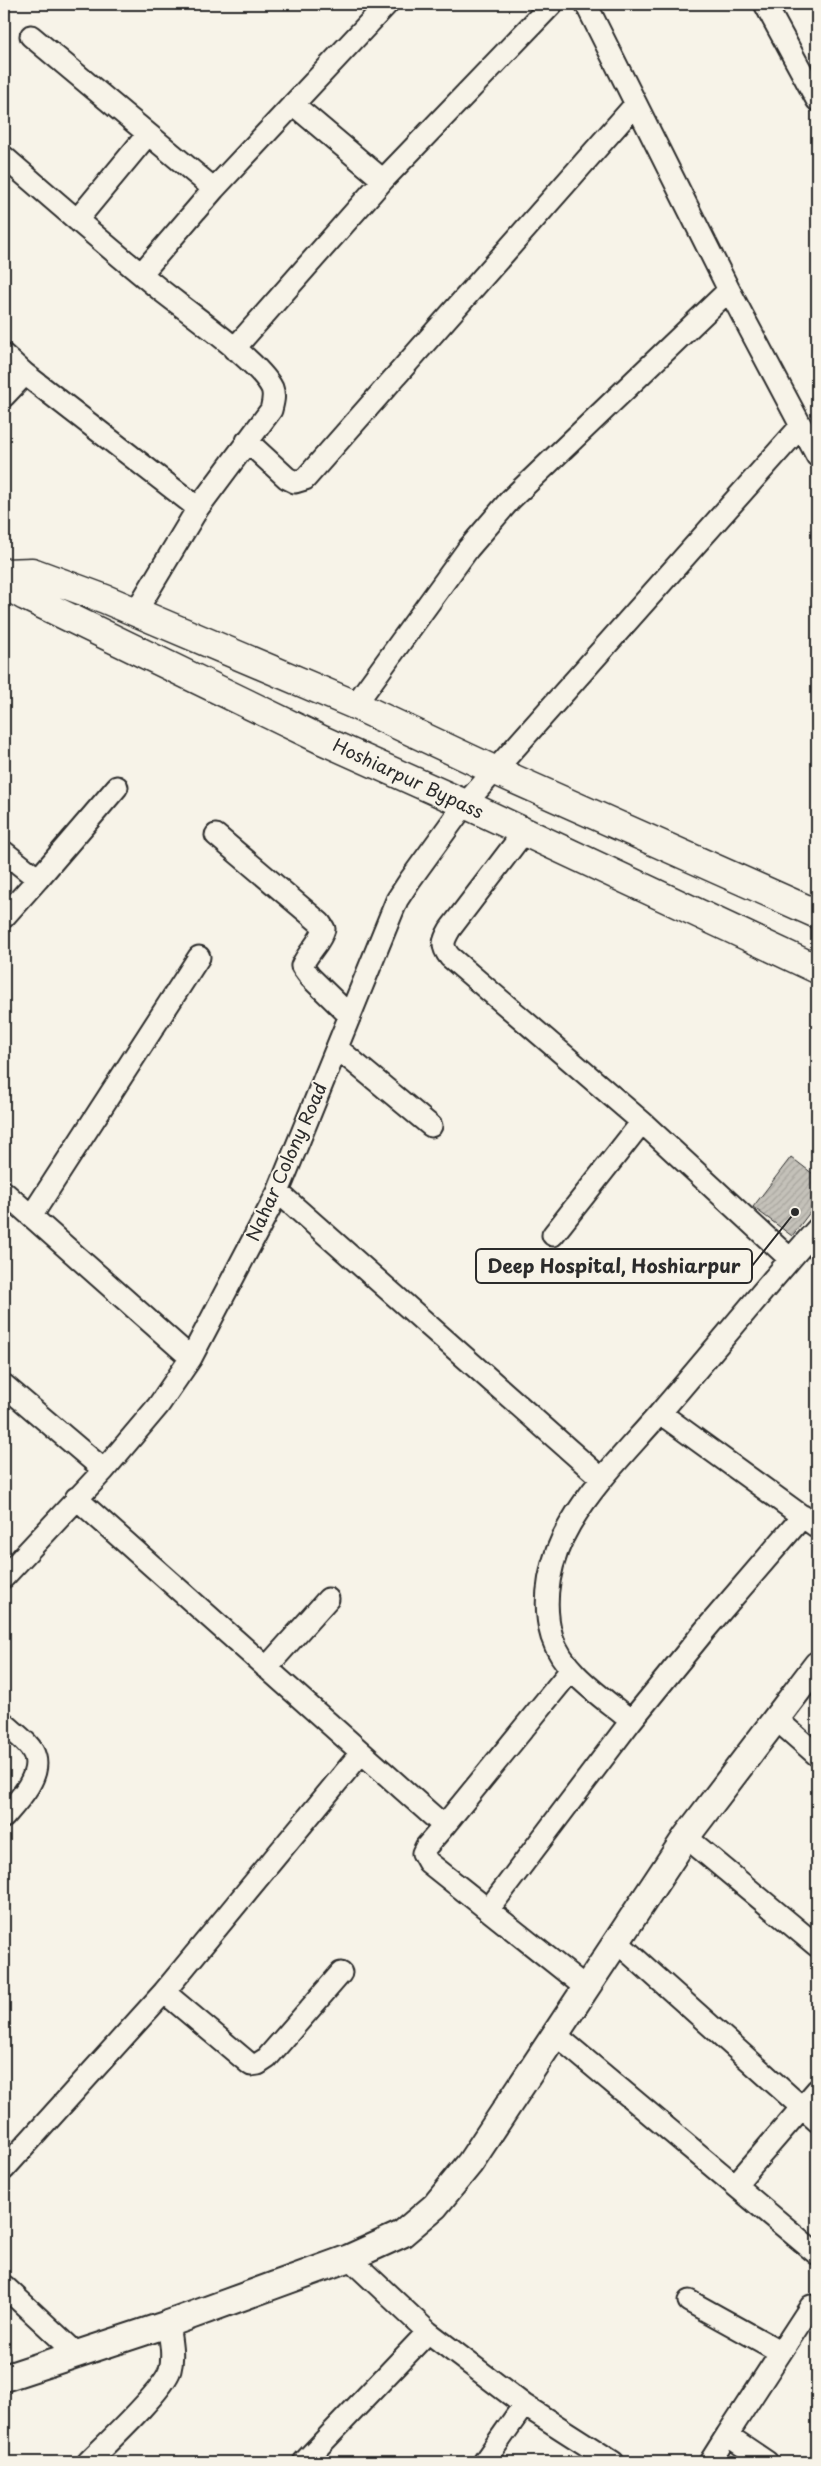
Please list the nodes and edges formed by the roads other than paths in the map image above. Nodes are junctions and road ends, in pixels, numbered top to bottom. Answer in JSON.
{"nodes":[{"id":1,"x":387,"y":4,"type":"edge"},
{"id":2,"x":552,"y":4,"type":"edge"},
{"id":3,"x":586,"y":4,"type":"edge"},
{"id":4,"x":765,"y":4,"type":"edge"},
{"id":5,"x":30,"y":36,"type":"dead end"},
{"id":6,"x":817,"y":100,"type":"edge"},
{"id":7,"x":294,"y":105,"type":"junction"},
{"id":8,"x":635,"y":105,"type":"junction"},
{"id":9,"x":148,"y":134,"type":"junction"},
{"id":10,"x":4,"y":157,"type":"edge"},
{"id":11,"x":383,"y":180,"type":"junction"},
{"id":12,"x":214,"y":189,"type":"junction"},
{"id":13,"x":77,"y":220,"type":"junction"},
{"id":14,"x":141,"y":274,"type":"junction"},
{"id":15,"x":730,"y":290,"type":"junction"},
{"id":16,"x":234,"y":349,"type":"junction"},
{"id":17,"x":4,"y":355,"type":"edge"},
{"id":18,"x":25,"y":374,"type":"junction"},
{"id":19,"x":4,"y":396,"type":"edge"},
{"id":20,"x":801,"y":426,"type":"junction"},
{"id":21,"x":247,"y":441,"type":"junction"},
{"id":22,"x":817,"y":456,"type":"edge"},
{"id":23,"x":198,"y":508,"type":"junction"},
{"id":24,"x":4,"y":574,"type":"edge"},
{"id":25,"x":4,"y":580,"type":"edge"},
{"id":26,"x":135,"y":612,"type":"junction"},
{"id":27,"x":355,"y":705,"type":"junction"},
{"id":28,"x":496,"y":771,"type":"junction"},
{"id":29,"x":116,"y":787,"type":"dead end"},
{"id":30,"x":465,"y":804,"type":"junction"},
{"id":31,"x":524,"y":832,"type":"junction"},
{"id":32,"x":216,"y":835,"type":"dead end"},
{"id":33,"x":4,"y":852,"type":"edge"},
{"id":34,"x":38,"y":879,"type":"junction"},
{"id":35,"x":817,"y":914,"type":"edge"},
{"id":36,"x":4,"y":917,"type":"edge"},
{"id":37,"x":198,"y":957,"type":"dead end"},
{"id":38,"x":817,"y":969,"type":"edge"},
{"id":39,"x":350,"y":1016,"type":"junction"},
{"id":40,"x":337,"y":1048,"type":"junction"},
{"id":41,"x":642,"y":1122,"type":"junction"},
{"id":42,"x":431,"y":1126,"type":"dead end"},
{"id":43,"x":4,"y":1192,"type":"edge"},
{"id":44,"x":278,"y":1192,"type":"junction"},
{"id":45,"x":32,"y":1215,"type":"junction"},
{"id":46,"x":817,"y":1229,"type":"edge"},
{"id":47,"x":553,"y":1236,"type":"dead end"},
{"id":48,"x":790,"y":1259,"type":"junction"},
{"id":49,"x":191,"y":1358,"type":"junction"},
{"id":50,"x":4,"y":1386,"type":"edge"},
{"id":51,"x":660,"y":1413,"type":"junction"},
{"id":52,"x":104,"y":1470,"type":"junction"},
{"id":53,"x":602,"y":1479,"type":"junction"},
{"id":54,"x":76,"y":1498,"type":"junction"},
{"id":55,"x":810,"y":1522,"type":"edge"},
{"id":56,"x":4,"y":1577,"type":"edge"},
{"id":57,"x":328,"y":1598,"type":"dead end"},
{"id":58,"x":817,"y":1665,"type":"edge"},
{"id":59,"x":266,"y":1668,"type":"junction"},
{"id":60,"x":571,"y":1670,"type":"junction"},
{"id":61,"x":775,"y":1718,"type":"junction"},
{"id":62,"x":632,"y":1721,"type":"junction"},
{"id":63,"x":4,"y":1723,"type":"edge"},
{"id":64,"x":361,"y":1753,"type":"junction"},
{"id":65,"x":817,"y":1754,"type":"edge"},
{"id":66,"x":4,"y":1817,"type":"edge"},
{"id":67,"x":444,"y":1826,"type":"junction"},
{"id":68,"x":686,"y":1837,"type":"junction"},
{"id":69,"x":488,"y":1910,"type":"junction"},
{"id":70,"x":616,"y":1941,"type":"junction"},
{"id":71,"x":817,"y":1946,"type":"edge"},
{"id":72,"x":341,"y":1973,"type":"dead end"},
{"id":73,"x":586,"y":1987,"type":"junction"},
{"id":74,"x":164,"y":1992,"type":"junction"},
{"id":75,"x":556,"y":2034,"type":"junction"},
{"id":76,"x":817,"y":2090,"type":"edge"},
{"id":77,"x":809,"y":2115,"type":"edge"},
{"id":78,"x":4,"y":2169,"type":"edge"},
{"id":79,"x":735,"y":2185,"type":"junction"},
{"id":80,"x":817,"y":2254,"type":"edge"},
{"id":81,"x":349,"y":2258,"type":"junction"},
{"id":82,"x":4,"y":2286,"type":"edge"},
{"id":83,"x":690,"y":2301,"type":"dead end"},
{"id":84,"x":811,"y":2306,"type":"dead end"},
{"id":85,"x":168,"y":2324,"type":"junction"},
{"id":86,"x":428,"y":2332,"type":"junction"},
{"id":87,"x":781,"y":2352,"type":"junction"},
{"id":88,"x":76,"y":2353,"type":"junction"},
{"id":89,"x":4,"y":2378,"type":"edge"},
{"id":90,"x":524,"y":2405,"type":"junction"},
{"id":91,"x":727,"y":2435,"type":"junction"},
{"id":92,"x":88,"y":2462,"type":"edge"},
{"id":93,"x":304,"y":2462,"type":"edge"},
{"id":94,"x":484,"y":2462,"type":"edge"},
{"id":95,"x":613,"y":2462,"type":"edge"},
{"id":96,"x":710,"y":2462,"type":"edge"},
{"id":97,"x":767,"y":2462,"type":"edge"}],
"edges":[{"from":1,"to":7,"type":"street"},
{"from":2,"to":11,"type":"street"},
{"from":3,"to":8,"type":"street"},
{"from":4,"to":6,"type":"street"},
{"from":5,"to":9,"type":"street"},
{"from":7,"to":11,"type":"street"},
{"from":7,"to":12,"type":"street"},
{"from":8,"to":15,"type":"street"},
{"from":8,"to":21,"type":"street"},
{"from":9,"to":12,"type":"street"},
{"from":9,"to":13,"type":"street"},
{"from":10,"to":13,"type":"street"},
{"from":11,"to":16,"type":"street"},
{"from":12,"to":14,"type":"street"},
{"from":13,"to":14,"type":"street"},
{"from":14,"to":16,"type":"street"},
{"from":15,"to":20,"type":"street"},
{"from":15,"to":27,"type":"street"},
{"from":16,"to":21,"type":"street"},
{"from":17,"to":18,"type":"street"},
{"from":18,"to":19,"type":"street"},
{"from":18,"to":23,"type":"street"},
{"from":20,"to":22,"type":"street"},
{"from":20,"to":28,"type":"street","name":"Nahar Colony Road"},
{"from":21,"to":23,"type":"street"},
{"from":23,"to":26,"type":"street"},
{"from":24,"to":26,"type":"highway"},
{"from":25,"to":30,"type":"highway","name":"Hoshiarpur Bypass"},
{"from":26,"to":27,"type":"highway"},
{"from":27,"to":28,"type":"highway"},
{"from":28,"to":30,"type":"street","name":"Nahar Colony Road"},
{"from":28,"to":35,"type":"highway"},
{"from":29,"to":34,"type":"street"},
{"from":30,"to":31,"type":"highway","name":"Hoshiarpur Bypass"},
{"from":30,"to":39,"type":"street","name":"Nahar Colony Road"},
{"from":31,"to":38,"type":"highway","name":"Hoshiarpur Bypass"},
{"from":31,"to":41,"type":"street"},
{"from":32,"to":39,"type":"street"},
{"from":33,"to":34,"type":"street"},
{"from":34,"to":36,"type":"street"},
{"from":37,"to":45,"type":"street"},
{"from":39,"to":40,"type":"street","name":"Nahar Colony Road"},
{"from":40,"to":42,"type":"street"},
{"from":40,"to":44,"type":"street","name":"Nahar Colony Road"},
{"from":41,"to":47,"type":"street"},
{"from":41,"to":48,"type":"street"},
{"from":43,"to":45,"type":"street"},
{"from":44,"to":49,"type":"street","name":"Nahar Colony Road"},
{"from":44,"to":53,"type":"street"},
{"from":45,"to":49,"type":"street"},
{"from":46,"to":48,"type":"street"},
{"from":48,"to":51,"type":"street"},
{"from":49,"to":52,"type":"street","name":"Nahar Colony Road"},
{"from":50,"to":52,"type":"street"},
{"from":51,"to":53,"type":"street"},
{"from":51,"to":55,"type":"street"},
{"from":52,"to":54,"type":"street","name":"Nahar Colony Road"},
{"from":53,"to":60,"type":"street"},
{"from":54,"to":56,"type":"street","name":"Nahar Colony Road"},
{"from":54,"to":59,"type":"street"},
{"from":55,"to":62,"type":"street"},
{"from":57,"to":59,"type":"street"},
{"from":58,"to":61,"type":"street"},
{"from":59,"to":64,"type":"street"},
{"from":60,"to":62,"type":"street"},
{"from":60,"to":67,"type":"street"},
{"from":61,"to":65,"type":"street"},
{"from":61,"to":68,"type":"street"},
{"from":62,"to":69,"type":"street"},
{"from":63,"to":66,"type":"street"},
{"from":64,"to":67,"type":"street"},
{"from":64,"to":74,"type":"street"},
{"from":67,"to":69,"type":"street"},
{"from":68,"to":70,"type":"street"},
{"from":68,"to":71,"type":"street"},
{"from":69,"to":73,"type":"street"},
{"from":70,"to":73,"type":"street"},
{"from":70,"to":77,"type":"street"},
{"from":72,"to":74,"type":"street"},
{"from":73,"to":75,"type":"street"},
{"from":74,"to":78,"type":"street"},
{"from":75,"to":79,"type":"street"},
{"from":75,"to":81,"type":"street"},
{"from":76,"to":77,"type":"street"},
{"from":77,"to":79,"type":"street"},
{"from":79,"to":80,"type":"street"},
{"from":81,"to":85,"type":"street"},
{"from":81,"to":86,"type":"street"},
{"from":82,"to":88,"type":"street"},
{"from":83,"to":87,"type":"street"},
{"from":84,"to":87,"type":"street"},
{"from":85,"to":88,"type":"street"},
{"from":85,"to":92,"type":"street"},
{"from":86,"to":90,"type":"street"},
{"from":86,"to":93,"type":"street"},
{"from":87,"to":91,"type":"street"},
{"from":88,"to":89,"type":"street"},
{"from":90,"to":94,"type":"street"},
{"from":90,"to":95,"type":"street"},
{"from":91,"to":96,"type":"street"},
{"from":91,"to":97,"type":"street"}]}
